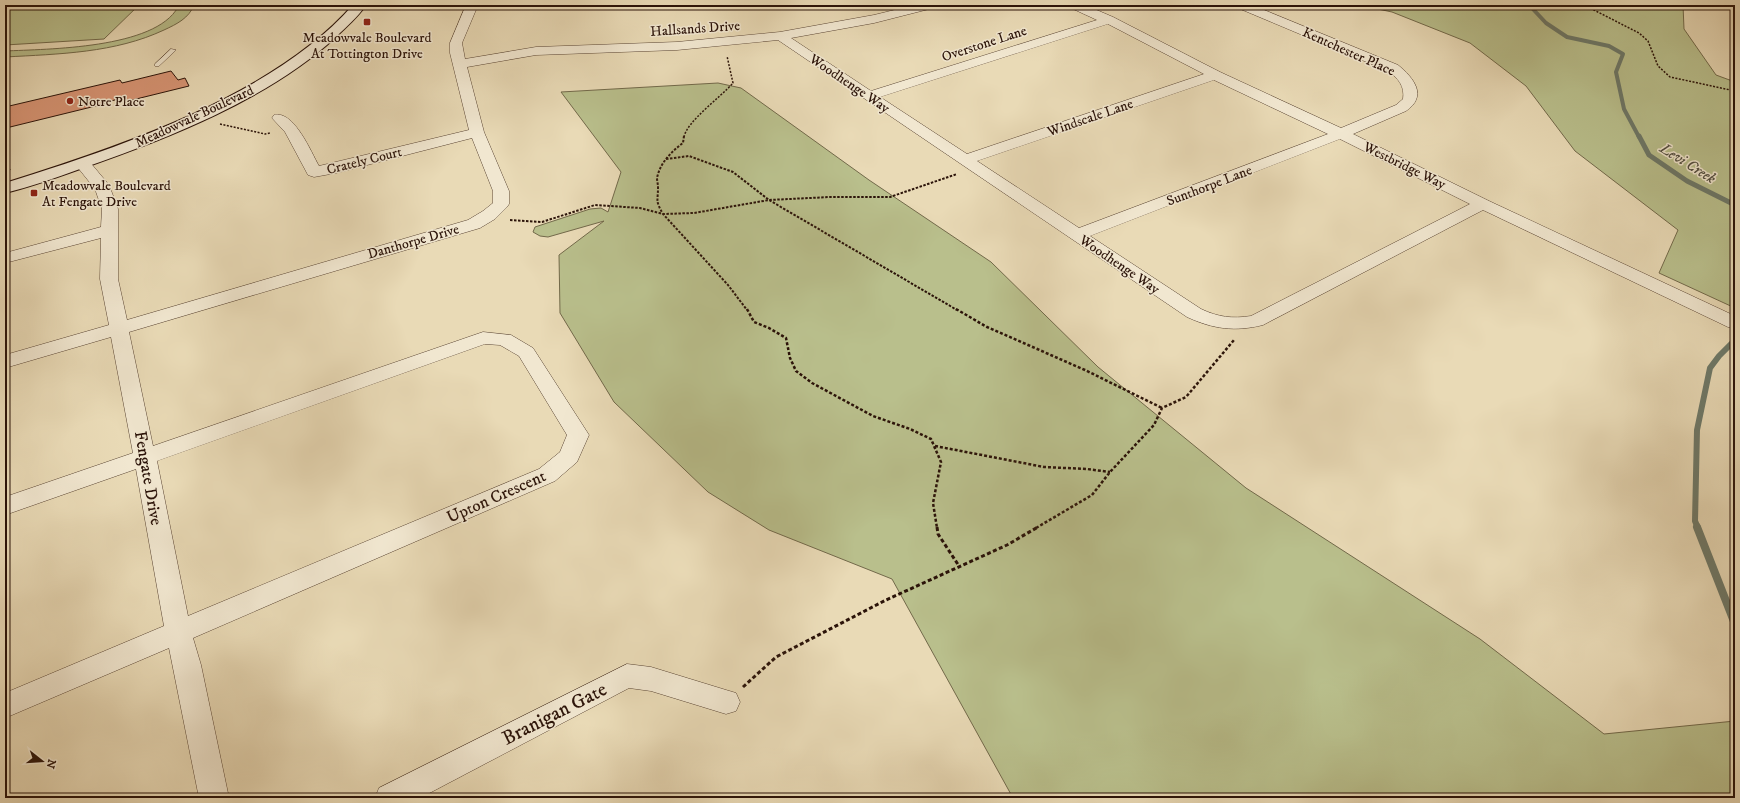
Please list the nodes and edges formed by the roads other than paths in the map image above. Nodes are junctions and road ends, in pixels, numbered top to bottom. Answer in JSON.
{"nodes":[{"id":1,"x":360,"y":5,"type":"edge"},
{"id":2,"x":472,"y":5,"type":"edge"},
{"id":3,"x":929,"y":5,"type":"edge"},
{"id":4,"x":1075,"y":5,"type":"edge"},
{"id":5,"x":1242,"y":5,"type":"edge"},
{"id":6,"x":1109,"y":20,"type":"junction"},
{"id":7,"x":780,"y":36,"type":"junction"},
{"id":8,"x":173,"y":50,"type":"dead end"},
{"id":9,"x":460,"y":64,"type":"junction"},
{"id":10,"x":158,"y":65,"type":"dead end"},
{"id":11,"x":1215,"y":75,"type":"junction"},
{"id":12,"x":869,"y":96,"type":"junction"},
{"id":13,"x":279,"y":118,"type":"dead end"},
{"id":14,"x":477,"y":132,"type":"junction"},
{"id":15,"x":1342,"y":134,"type":"junction"},
{"id":16,"x":970,"y":163,"type":"junction"},
{"id":17,"x":83,"y":164,"type":"junction"},
{"id":18,"x":5,"y":188,"type":"edge"},
{"id":19,"x":1482,"y":204,"type":"junction"},
{"id":20,"x":110,"y":230,"type":"junction"},
{"id":21,"x":1077,"y":235,"type":"junction"},
{"id":22,"x":5,"y":258,"type":"edge"},
{"id":23,"x":1735,"y":323,"type":"edge"},
{"id":24,"x":119,"y":327,"type":"junction"},
{"id":25,"x":5,"y":362,"type":"edge"},
{"id":26,"x":144,"y":456,"type":"junction"},
{"id":27,"x":5,"y":506,"type":"edge"},
{"id":28,"x":178,"y":632,"type":"junction"},
{"id":29,"x":726,"y":702,"type":"road end"},
{"id":30,"x":5,"y":706,"type":"edge"},
{"id":31,"x":214,"y":798,"type":"edge"},
{"id":32,"x":390,"y":798,"type":"edge"}],
"edges":[{"from":1,"to":17,"type":"main road","name":"Meadowvale Boulevard"},
{"from":2,"to":9,"type":"street","name":"Danthorpe Drive"},
{"from":3,"to":7,"type":"street","name":"Hallsands Drive"},
{"from":4,"to":6,"type":"street","name":"Westbridge Way"},
{"from":5,"to":15,"type":"street","name":"Kentchester Place"},
{"from":6,"to":11,"type":"street","name":"Westbridge Way"},
{"from":6,"to":12,"type":"street","name":"Overstone Lane"},
{"from":7,"to":9,"type":"street","name":"Hallsands Drive"},
{"from":7,"to":12,"type":"street","name":"Woodhenge Way"},
{"from":8,"to":10,"type":"lane"},
{"from":9,"to":14,"type":"street","name":"Danthorpe Drive"},
{"from":11,"to":15,"type":"street","name":"Westbridge Way"},
{"from":11,"to":16,"type":"street","name":"Windscale Lane"},
{"from":12,"to":16,"type":"street","name":"Woodhenge Way"},
{"from":13,"to":14,"type":"street","name":"Crately Court"},
{"from":14,"to":24,"type":"street","name":"Danthorpe Drive"},
{"from":15,"to":19,"type":"street","name":"Westbridge Way"},
{"from":15,"to":21,"type":"street","name":"Sunthorpe Lane"},
{"from":16,"to":21,"type":"street","name":"Woodhenge Way"},
{"from":17,"to":18,"type":"main road","name":"Meadowvale Boulevard"},
{"from":17,"to":20,"type":"street","name":"Fengate Drive"},
{"from":19,"to":21,"type":"street","name":"Woodhenge Way"},
{"from":19,"to":23,"type":"street","name":"Westbridge Way"},
{"from":20,"to":22,"type":"street"},
{"from":20,"to":24,"type":"street","name":"Fengate Drive"},
{"from":24,"to":25,"type":"street","name":"Danthorpe Drive"},
{"from":24,"to":26,"type":"street","name":"Fengate Drive"},
{"from":26,"to":27,"type":"street"},
{"from":26,"to":28,"type":"street","name":"Fengate Drive"},
{"from":26,"to":28,"type":"street","name":"Upton Crescent"},
{"from":28,"to":30,"type":"street"},
{"from":28,"to":31,"type":"street","name":"Fengate Drive"},
{"from":29,"to":32,"type":"street","name":"Branigan Gate"}]}
